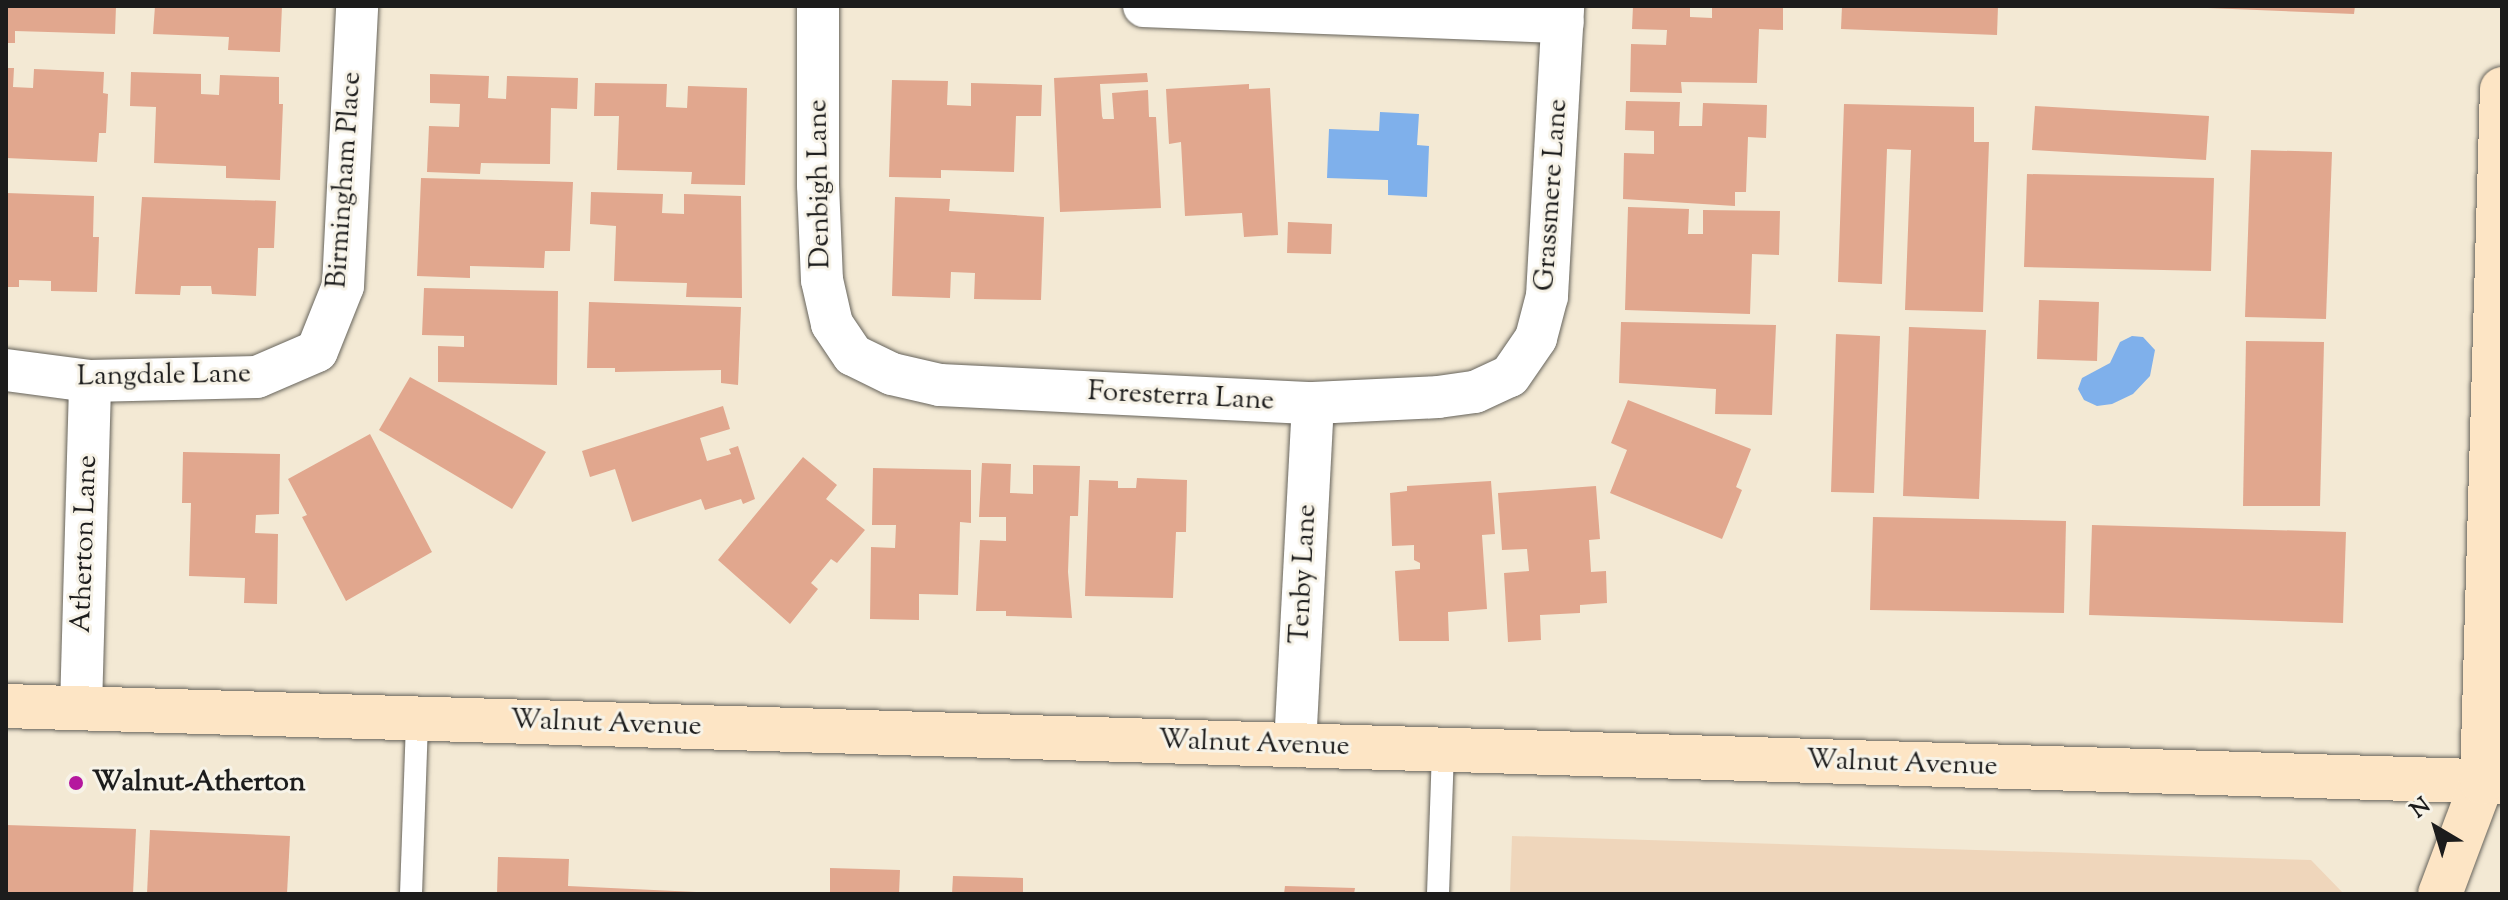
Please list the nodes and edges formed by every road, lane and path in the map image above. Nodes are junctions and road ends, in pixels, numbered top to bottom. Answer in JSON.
{"nodes":[{"id":1,"x":357,"y":6,"type":"edge"},
{"id":2,"x":818,"y":6,"type":"edge"},
{"id":3,"x":1144,"y":6,"type":"edge"},
{"id":4,"x":1563,"y":14,"type":"edge"},
{"id":5,"x":2502,"y":89,"type":"edge"},
{"id":6,"x":317,"y":351,"type":"joint"},
{"id":7,"x":853,"y":355,"type":"joint"},
{"id":8,"x":6,"y":370,"type":"edge"},
{"id":9,"x":1510,"y":376,"type":"joint"},
{"id":10,"x":90,"y":381,"type":"junction"},
{"id":11,"x":1313,"y":403,"type":"junction"},
{"id":12,"x":6,"y":706,"type":"edge"},
{"id":13,"x":81,"y":708,"type":"junction"},
{"id":14,"x":417,"y":718,"type":"junction"},
{"id":15,"x":1295,"y":746,"type":"junction"},
{"id":16,"x":1443,"y":750,"type":"junction"},
{"id":17,"x":2492,"y":782,"type":"edge"},
{"id":18,"x":2502,"y":823,"type":"edge"},
{"id":19,"x":411,"y":894,"type":"edge"},
{"id":20,"x":1438,"y":894,"type":"edge"},
{"id":21,"x":2440,"y":894,"type":"edge"}],
"edges":[{"from":1,"to":6,"type":"street","name":"Birmingham Place"},
{"from":2,"to":7,"type":"street","name":"Denbigh Lane"},
{"from":3,"to":4,"type":"street"},
{"from":4,"to":9,"type":"street","name":"Grassmere Lane"},
{"from":5,"to":17,"type":"main road"},
{"from":6,"to":10,"type":"street","name":"Langdale Lane"},
{"from":7,"to":11,"type":"street","name":"Foresterra Lane"},
{"from":8,"to":10,"type":"street","name":"Langdale Lane"},
{"from":9,"to":11,"type":"street","name":"Foresterra Lane"},
{"from":10,"to":13,"type":"street","name":"Atherton Lane"},
{"from":11,"to":15,"type":"street","name":"Tenby Lane"},
{"from":12,"to":13,"type":"main road","name":"Walnut Avenue"},
{"from":13,"to":14,"type":"main road","name":"Walnut Avenue"},
{"from":14,"to":15,"type":"main road","name":"Walnut Avenue"},
{"from":14,"to":19,"type":"lane"},
{"from":15,"to":16,"type":"main road","name":"Walnut Avenue"},
{"from":16,"to":17,"type":"main road","name":"Walnut Avenue"},
{"from":16,"to":20,"type":"lane"},
{"from":17,"to":18,"type":"main road"},
{"from":17,"to":21,"type":"main road"}]}
